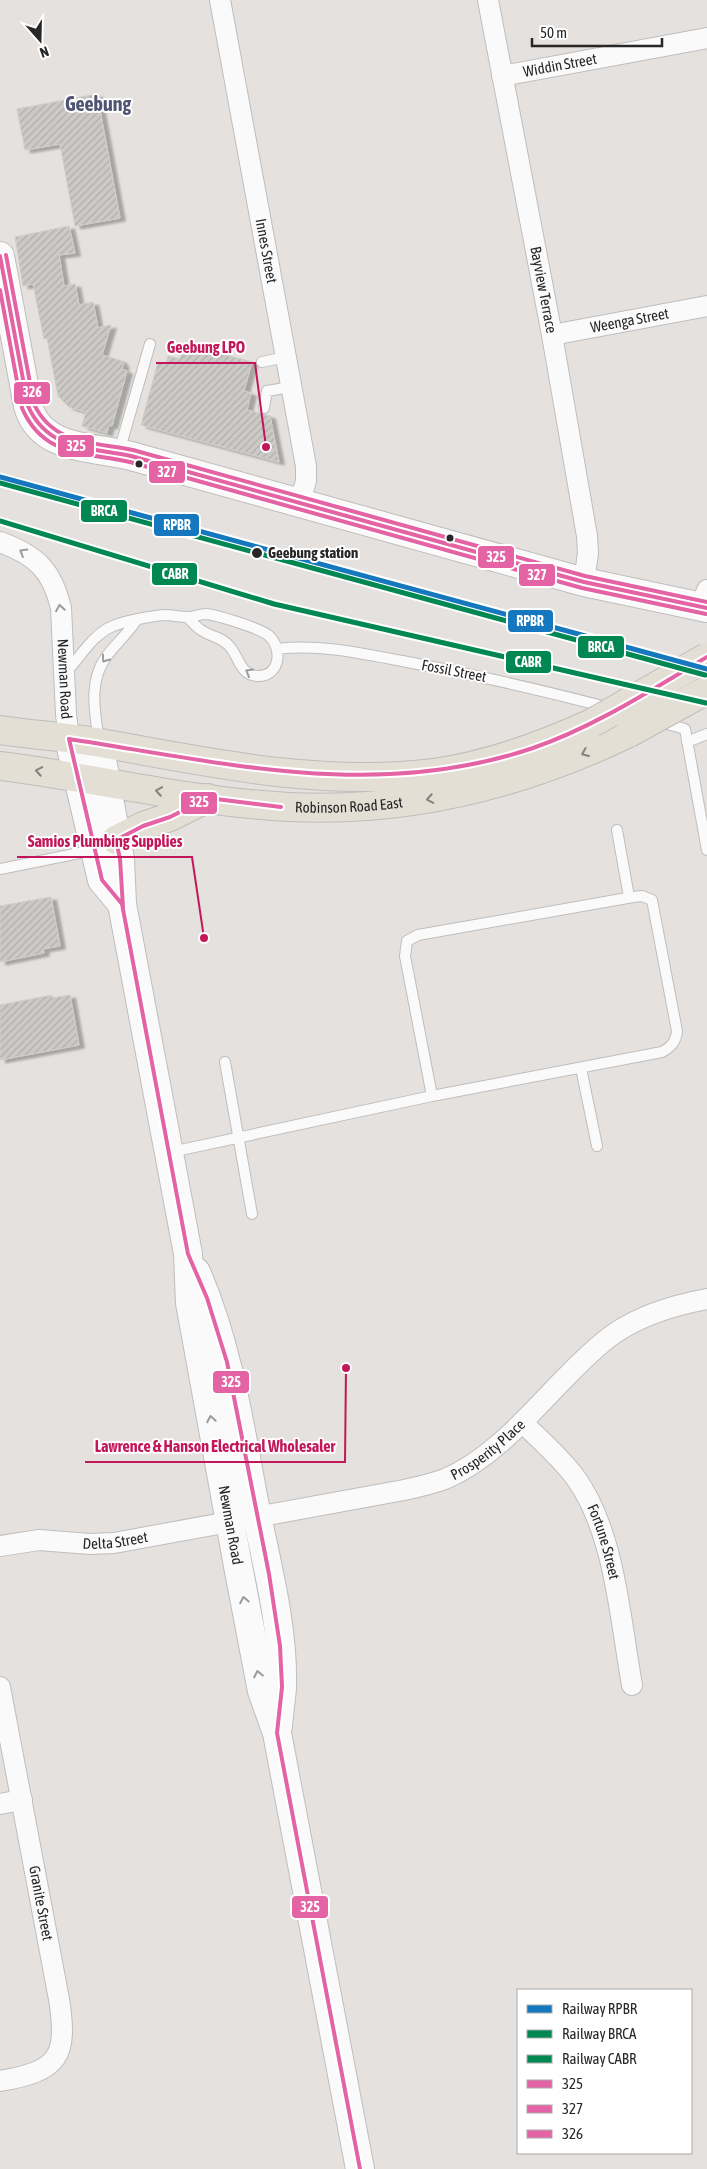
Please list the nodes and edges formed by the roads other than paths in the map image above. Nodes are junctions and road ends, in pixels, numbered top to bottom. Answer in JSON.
{"nodes":[{"id":1,"x":220,"y":0,"type":"edge"},
{"id":2,"x":488,"y":0,"type":"edge"},
{"id":3,"x":707,"y":38,"type":"edge"},
{"id":4,"x":502,"y":76,"type":"junction"},
{"id":5,"x":0,"y":256,"type":"edge"},
{"id":6,"x":4,"y":301,"type":"edge"},
{"id":7,"x":707,"y":306,"type":"edge"},
{"id":8,"x":552,"y":335,"type":"junction"},
{"id":9,"x":150,"y":344,"type":"dead end"},
{"id":10,"x":286,"y":358,"type":"junction"},
{"id":11,"x":262,"y":362,"type":"dead end"},
{"id":12,"x":291,"y":387,"type":"junction"},
{"id":13,"x":264,"y":408,"type":"dead end"},
{"id":14,"x":119,"y":453,"type":"junction"},
{"id":15,"x":300,"y":502,"type":"junction"},
{"id":16,"x":0,"y":542,"type":"edge"},
{"id":17,"x":584,"y":582,"type":"junction"},
{"id":18,"x":705,"y":602,"type":"edge"},
{"id":19,"x":187,"y":617,"type":"junction"},
{"id":20,"x":136,"y":621,"type":"junction"},
{"id":21,"x":278,"y":649,"type":"junction"},
{"id":22,"x":707,"y":657,"type":"edge"},
{"id":23,"x":64,"y":674,"type":"junction"},
{"id":24,"x":707,"y":690,"type":"edge"},
{"id":25,"x":631,"y":720,"type":"junction"},
{"id":26,"x":0,"y":730,"type":"edge"},
{"id":27,"x":707,"y":734,"type":"edge"},
{"id":28,"x":69,"y":739,"type":"junction"},
{"id":29,"x":687,"y":742,"type":"junction"},
{"id":30,"x":100,"y":743,"type":"junction"},
{"id":31,"x":0,"y":766,"type":"edge"},
{"id":32,"x":77,"y":778,"type":"junction"},
{"id":33,"x":106,"y":783,"type":"junction"},
{"id":34,"x":208,"y":798,"type":"junction"},
{"id":35,"x":617,"y":830,"type":"dead end"},
{"id":36,"x":105,"y":845,"type":"junction"},
{"id":37,"x":707,"y":850,"type":"edge"},
{"id":38,"x":0,"y":869,"type":"edge"},
{"id":39,"x":629,"y":898,"type":"junction"},
{"id":40,"x":225,"y":1062,"type":"dead end"},
{"id":41,"x":581,"y":1068,"type":"junction"},
{"id":42,"x":432,"y":1096,"type":"junction"},
{"id":43,"x":238,"y":1138,"type":"junction"},
{"id":44,"x":597,"y":1146,"type":"dead end"},
{"id":45,"x":170,"y":1152,"type":"junction"},
{"id":46,"x":252,"y":1214,"type":"dead end"},
{"id":47,"x":188,"y":1254,"type":"junction"},
{"id":48,"x":707,"y":1299,"type":"edge"},
{"id":49,"x":522,"y":1422,"type":"junction"},
{"id":50,"x":257,"y":1517,"type":"junction"},
{"id":51,"x":229,"y":1522,"type":"junction"},
{"id":52,"x":0,"y":1546,"type":"edge"},
{"id":53,"x":632,"y":1685,"type":"dead end"},
{"id":54,"x":0,"y":1687,"type":"edge"},
{"id":55,"x":277,"y":1733,"type":"junction"},
{"id":56,"x":22,"y":1800,"type":"junction"},
{"id":57,"x":0,"y":1804,"type":"edge"},
{"id":58,"x":0,"y":2081,"type":"edge"},
{"id":59,"x":360,"y":2169,"type":"edge"}],
"edges":[{"from":1,"to":10,"type":"street","name":"Innes Street"},
{"from":2,"to":4,"type":"street","name":"Bayview Terrace"},
{"from":3,"to":4,"type":"street","name":"Widdin Street"},
{"from":4,"to":8,"type":"street","name":"Bayview Terrace"},
{"from":5,"to":6,"type":"main road"},
{"from":6,"to":14,"type":"main road"},
{"from":7,"to":8,"type":"street","name":"Weenga Street"},
{"from":8,"to":17,"type":"street","name":"Bayview Terrace"},
{"from":9,"to":14,"type":"lane"},
{"from":10,"to":11,"type":"lane"},
{"from":10,"to":12,"type":"street","name":"Innes Street"},
{"from":12,"to":13,"type":"lane"},
{"from":12,"to":15,"type":"street","name":"Innes Street"},
{"from":14,"to":15,"type":"main road"},
{"from":15,"to":17,"type":"main road"},
{"from":23,"to":16,"type":"street","name":"Newman Road","one_way":true},
{"from":17,"to":18,"type":"main road"},
{"from":19,"to":20,"type":"lane"},
{"from":19,"to":21,"type":"lane"},
{"from":21,"to":19,"type":"lane","one_way":true},
{"from":20,"to":23,"type":"lane"},
{"from":20,"to":30,"type":"lane","one_way":true},
{"from":21,"to":25,"type":"lane","name":"Fossil Street"},
{"from":22,"to":30,"type":"main road","name":"Robinson Road East","bridge":true},
{"from":23,"to":28,"type":"street","name":"Newman Road"},
{"from":24,"to":25,"type":"main road","name":"Robinson Road East","bridge":true},
{"from":25,"to":29,"type":"lane","name":"Fossil Street"},
{"from":25,"to":34,"type":"main road","name":"Robinson Road East","one_way":true},
{"from":26,"to":28,"type":"main road","name":"Robinson Road East"},
{"from":27,"to":29,"type":"lane"},
{"from":28,"to":30,"type":"main road","name":"Robinson Road East"},
{"from":28,"to":32,"type":"main road","name":"Newman Road"},
{"from":29,"to":37,"type":"lane"},
{"from":30,"to":33,"type":"main road","name":"Newman Road"},
{"from":32,"to":31,"type":"main road","name":"Robinson Road East","one_way":true},
{"from":32,"to":33,"type":"main road","name":"Robinson Road East"},
{"from":32,"to":36,"type":"main road","name":"Newman Road"},
{"from":34,"to":33,"type":"main road","name":"Robinson Road East","one_way":true},
{"from":33,"to":36,"type":"main road","name":"Newman Road"},
{"from":34,"to":36,"type":"main road"},
{"from":35,"to":39,"type":"lane"},
{"from":36,"to":38,"type":"lane"},
{"from":36,"to":45,"type":"main road","name":"Newman Road"},
{"from":39,"to":41,"type":"lane"},
{"from":39,"to":42,"type":"lane"},
{"from":40,"to":43,"type":"lane"},
{"from":41,"to":42,"type":"lane"},
{"from":41,"to":44,"type":"lane"},
{"from":42,"to":43,"type":"lane"},
{"from":43,"to":45,"type":"lane"},
{"from":43,"to":46,"type":"lane"},
{"from":45,"to":47,"type":"main road","name":"Newman Road"},
{"from":47,"to":50,"type":"main road","name":"Newman Road"},
{"from":51,"to":47,"type":"main road","name":"Newman Road","one_way":true},
{"from":48,"to":49,"type":"street","name":"Prosperity Place"},
{"from":49,"to":50,"type":"street","name":"Prosperity Place"},
{"from":49,"to":53,"type":"street","name":"Fortune Street"},
{"from":50,"to":51,"type":"street","name":"Prosperity Place"},
{"from":50,"to":55,"type":"main road","name":"Newman Road"},
{"from":51,"to":52,"type":"street","name":"Delta Street"},
{"from":55,"to":51,"type":"main road","name":"Newman Road","one_way":true},
{"from":54,"to":56,"type":"street","name":"Granite Street"},
{"from":55,"to":59,"type":"main road","name":"Newman Road"},
{"from":56,"to":57,"type":"street"},
{"from":56,"to":58,"type":"street","name":"Granite Street"}]}
